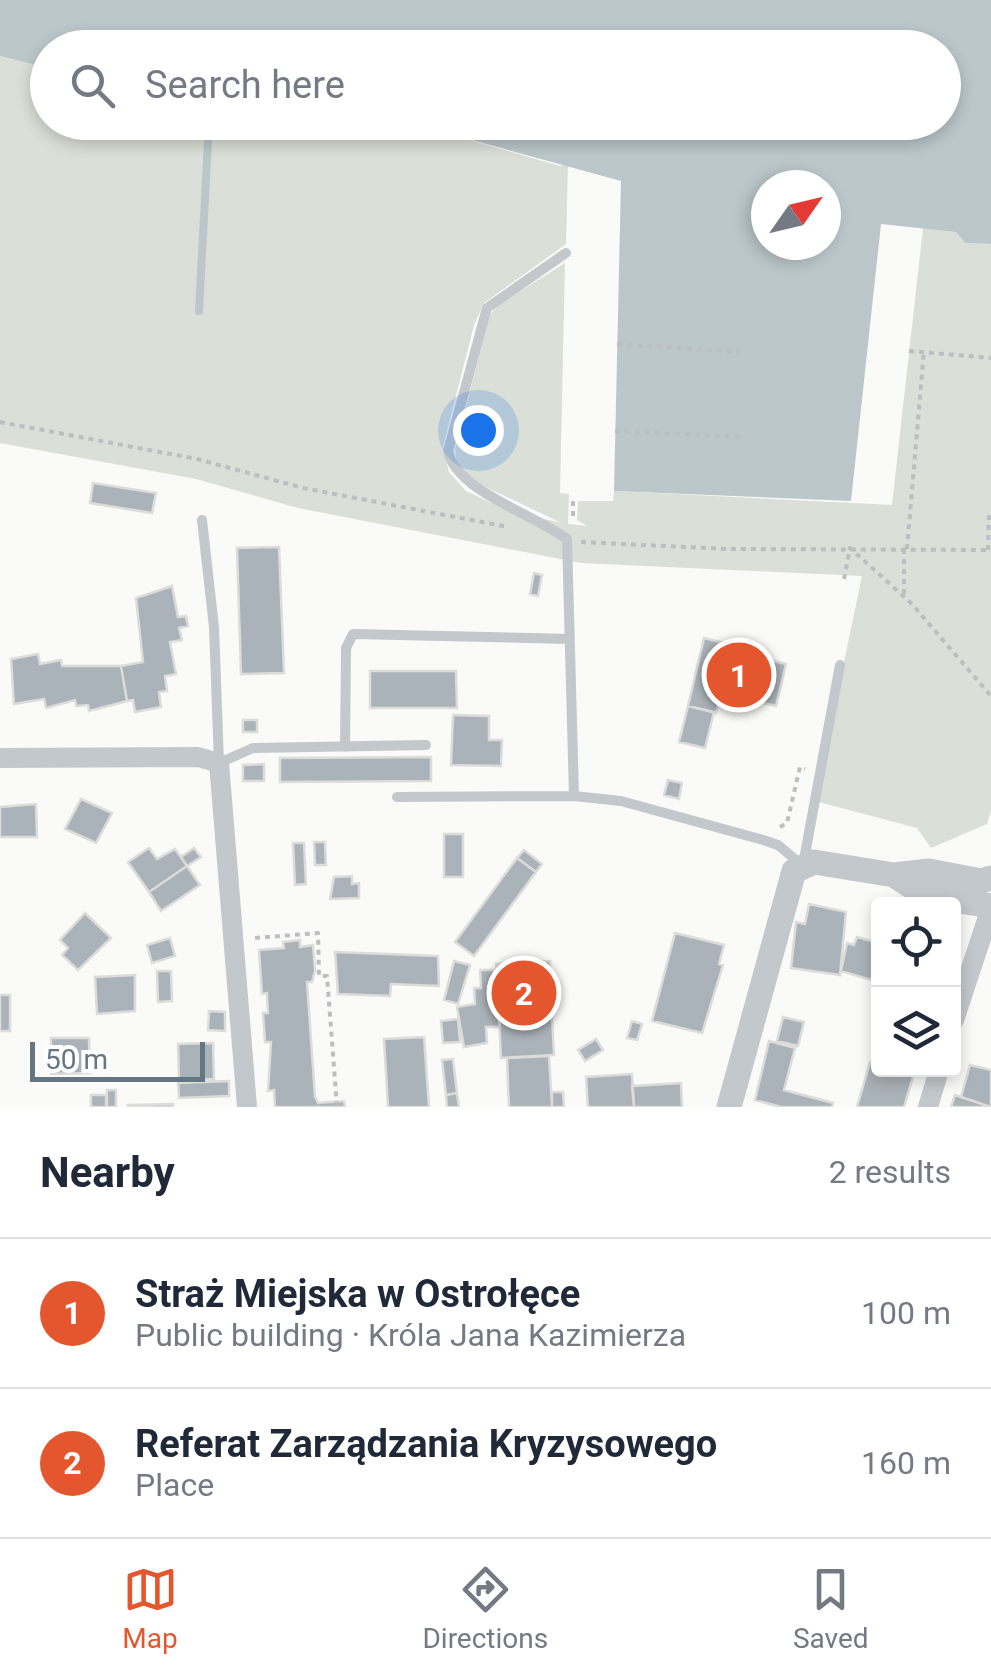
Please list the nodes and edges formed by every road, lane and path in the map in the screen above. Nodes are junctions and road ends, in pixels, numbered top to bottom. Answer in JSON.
{"nodes":[{"id":1,"x":566,"y":253,"type":"dead end"},
{"id":2,"x":617,"y":344,"type":"dead end"},
{"id":3,"x":924,"y":350,"type":"junction"},
{"id":4,"x":909,"y":351,"type":"dead end"},
{"id":5,"x":742,"y":352,"type":"dead end"},
{"id":6,"x":991,"y":358,"type":"edge"},
{"id":7,"x":615,"y":431,"type":"dead end"},
{"id":8,"x":740,"y":436,"type":"dead end"},
{"id":9,"x":572,"y":501,"type":"dead end"},
{"id":10,"x":990,"y":512,"type":"edge"},
{"id":11,"x":202,"y":520,"type":"dead end"},
{"id":12,"x":573,"y":521,"type":"dead end"},
{"id":13,"x":988,"y":550,"type":"dead end"},
{"id":14,"x":844,"y":579,"type":"dead end"},
{"id":15,"x":904,"y":596,"type":"junction"},
{"id":16,"x":570,"y":639,"type":"junction"},
{"id":17,"x":840,"y":665,"type":"dead end"},
{"id":18,"x":991,"y":696,"type":"edge"},
{"id":19,"x":426,"y":745,"type":"dead end"},
{"id":20,"x":345,"y":746,"type":"junction"},
{"id":21,"x":0,"y":758,"type":"edge"},
{"id":22,"x":220,"y":763,"type":"junction"},
{"id":23,"x":805,"y":769,"type":"dead end"},
{"id":24,"x":574,"y":796,"type":"junction"},
{"id":25,"x":397,"y":797,"type":"dead end"},
{"id":26,"x":767,"y":826,"type":"dead end"},
{"id":27,"x":802,"y":866,"type":"junction"},
{"id":28,"x":894,"y":875,"type":"junction"},
{"id":29,"x":991,"y":878,"type":"edge"},
{"id":30,"x":991,"y":907,"type":"edge"},
{"id":31,"x":235,"y":939,"type":"junction"},
{"id":32,"x":961,"y":999,"type":"edge"},
{"id":33,"x":937,"y":1077,"type":"edge"},
{"id":34,"x":247,"y":1107,"type":"edge"},
{"id":35,"x":337,"y":1107,"type":"edge"},
{"id":36,"x":728,"y":1107,"type":"edge"},
{"id":37,"x":928,"y":1107,"type":"edge"}],
"edges":[{"from":1,"to":16,"type":"lane"},
{"from":2,"to":5,"type":"path"},
{"from":3,"to":4,"type":"path"},
{"from":3,"to":6,"type":"path"},
{"from":3,"to":15,"type":"path"},
{"from":7,"to":8,"type":"path"},
{"from":9,"to":12,"type":"path"},
{"from":10,"to":13,"type":"path"},
{"from":11,"to":22,"type":"lane"},
{"from":14,"to":15,"type":"path"},
{"from":15,"to":18,"type":"path"},
{"from":16,"to":20,"type":"lane"},
{"from":16,"to":24,"type":"lane"},
{"from":17,"to":27,"type":"lane"},
{"from":19,"to":20,"type":"lane"},
{"from":20,"to":22,"type":"lane"},
{"from":21,"to":22,"type":"street"},
{"from":22,"to":31,"type":"street"},
{"from":23,"to":26,"type":"path"},
{"from":24,"to":25,"type":"lane"},
{"from":24,"to":27,"type":"lane"},
{"from":27,"to":28,"type":"street"},
{"from":27,"to":36,"type":"street"},
{"from":28,"to":29,"type":"street"},
{"from":28,"to":30,"type":"street"},
{"from":30,"to":32,"type":"street"},
{"from":31,"to":34,"type":"street"},
{"from":31,"to":35,"type":"path"},
{"from":33,"to":37,"type":"street"}]}
